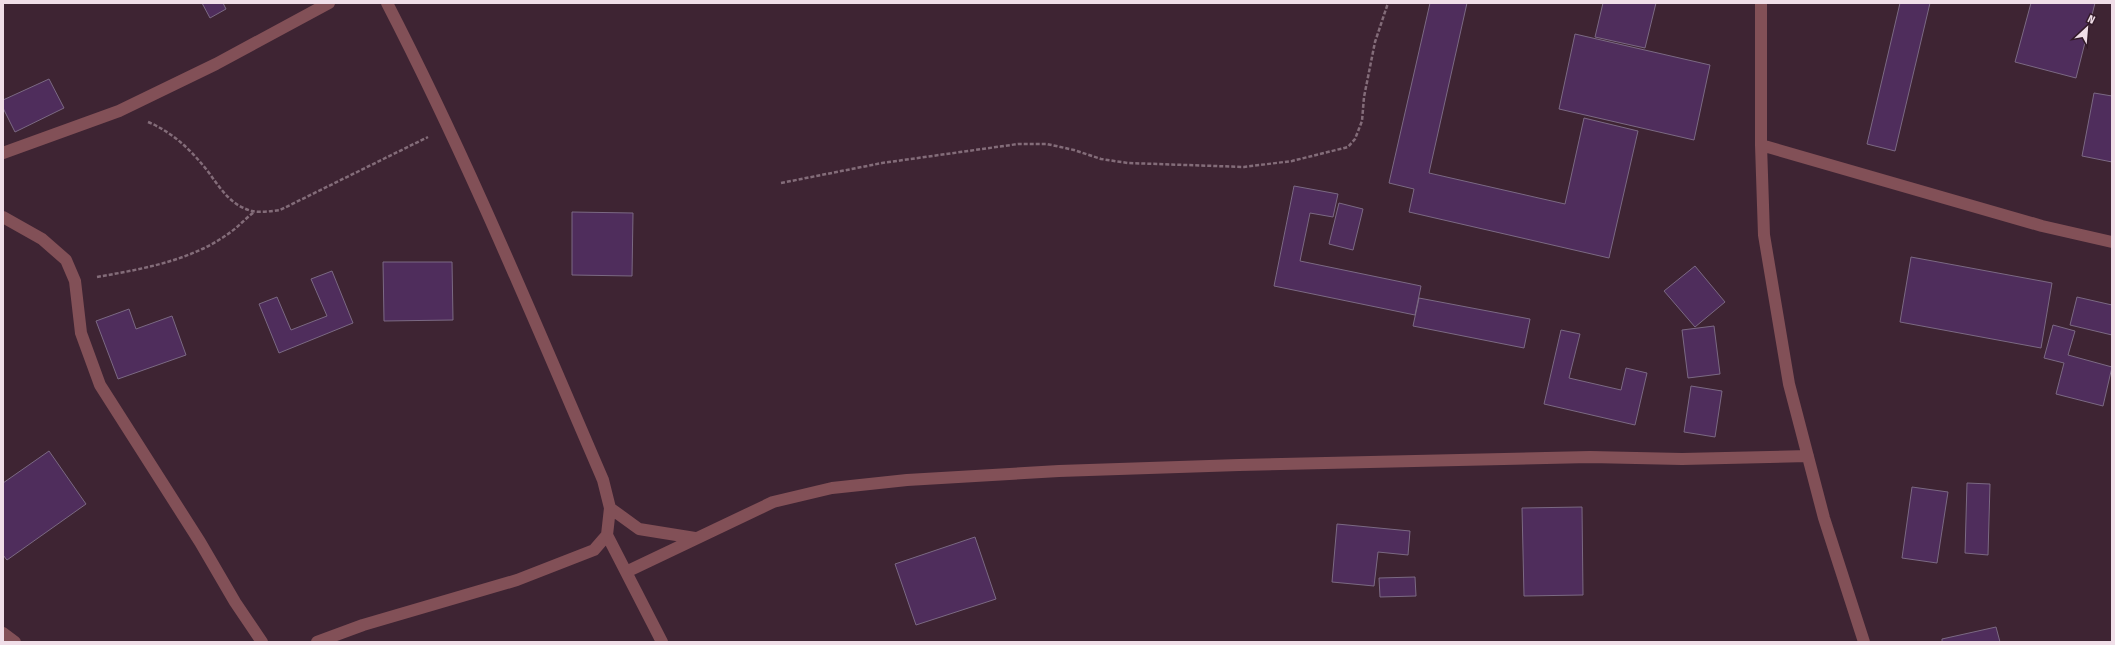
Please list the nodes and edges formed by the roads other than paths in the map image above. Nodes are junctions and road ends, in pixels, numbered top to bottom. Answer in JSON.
{"nodes":[{"id":1,"x":328,"y":3,"type":"edge"},
{"id":2,"x":387,"y":3,"type":"edge"},
{"id":3,"x":1761,"y":3,"type":"edge"},
{"id":4,"x":1761,"y":146,"type":"junction"},
{"id":5,"x":3,"y":153,"type":"edge"},
{"id":6,"x":3,"y":217,"type":"edge"},
{"id":7,"x":2112,"y":242,"type":"edge"},
{"id":8,"x":1808,"y":456,"type":"junction"},
{"id":9,"x":610,"y":508,"type":"junction"},
{"id":10,"x":606,"y":535,"type":"junction"},
{"id":11,"x":695,"y":538,"type":"junction"},
{"id":12,"x":626,"y":572,"type":"junction"},
{"id":13,"x":3,"y":634,"type":"edge"},
{"id":14,"x":15,"y":642,"type":"edge"},
{"id":15,"x":262,"y":642,"type":"edge"},
{"id":16,"x":317,"y":642,"type":"edge"},
{"id":17,"x":662,"y":642,"type":"edge"},
{"id":18,"x":1864,"y":642,"type":"edge"}],
"edges":[{"from":1,"to":5,"type":"street"},
{"from":2,"to":9,"type":"street"},
{"from":3,"to":4,"type":"street"},
{"from":4,"to":7,"type":"street"},
{"from":4,"to":8,"type":"street"},
{"from":6,"to":15,"type":"street"},
{"from":8,"to":11,"type":"street"},
{"from":8,"to":18,"type":"street"},
{"from":9,"to":10,"type":"street"},
{"from":9,"to":11,"type":"street"},
{"from":10,"to":12,"type":"street"},
{"from":10,"to":16,"type":"street"},
{"from":11,"to":12,"type":"street"},
{"from":12,"to":17,"type":"street"},
{"from":13,"to":14,"type":"street"}]}
